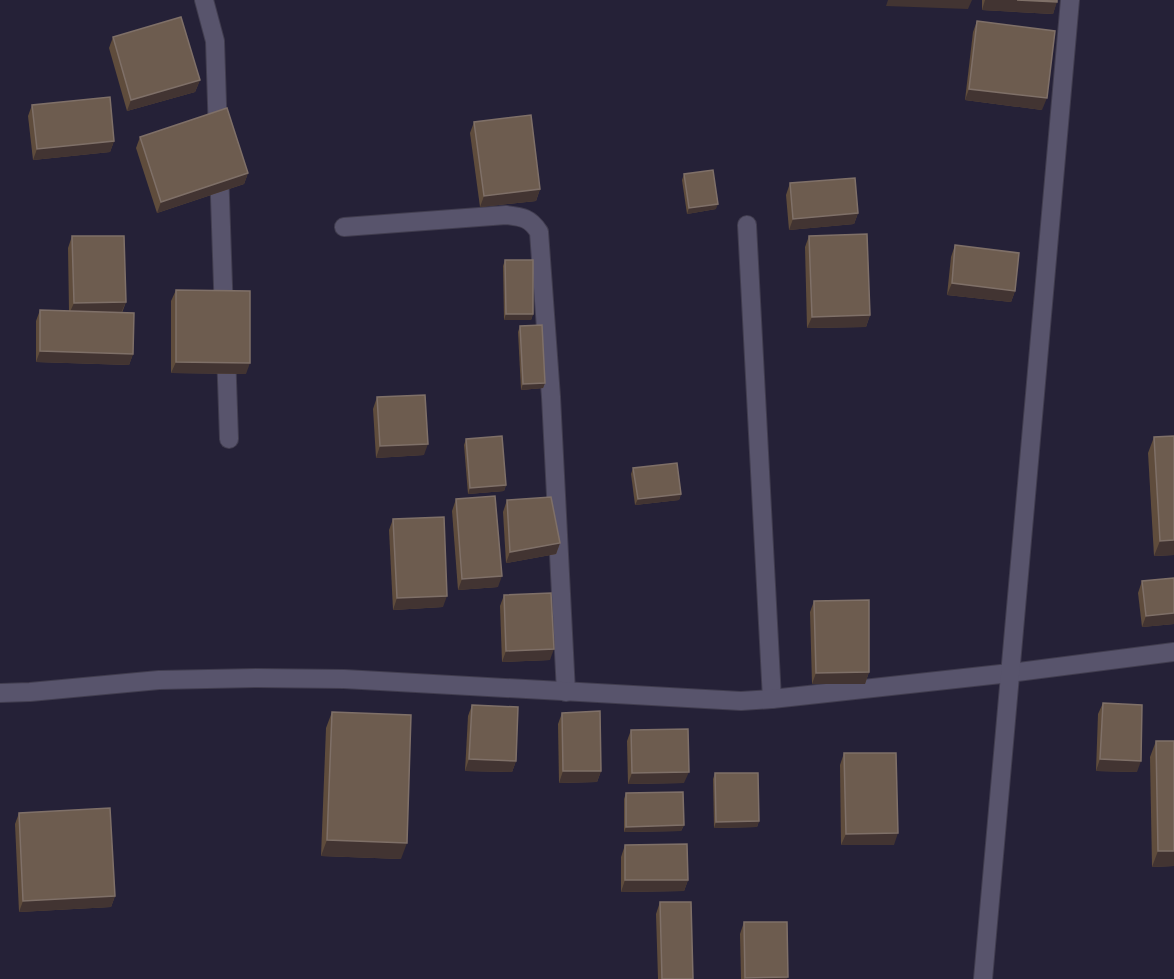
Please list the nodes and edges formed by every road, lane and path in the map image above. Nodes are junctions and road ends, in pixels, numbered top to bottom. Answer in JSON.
{"nodes":[{"id":1,"x":204,"y":0,"type":"edge"},
{"id":2,"x":1070,"y":0,"type":"edge"},
{"id":3,"x":747,"y":225,"type":"dead end"},
{"id":4,"x":344,"y":227,"type":"dead end"},
{"id":5,"x":229,"y":438,"type":"dead end"},
{"id":6,"x":1174,"y":652,"type":"edge"},
{"id":7,"x":1010,"y":673,"type":"junction"},
{"id":8,"x":566,"y":692,"type":"junction"},
{"id":9,"x":0,"y":693,"type":"edge"},
{"id":10,"x":772,"y":699,"type":"junction"},
{"id":11,"x":982,"y":979,"type":"edge"}],
"edges":[{"from":1,"to":5,"type":"street"},
{"from":2,"to":7,"type":"street"},
{"from":3,"to":10,"type":"street"},
{"from":4,"to":8,"type":"street"},
{"from":6,"to":7,"type":"street"},
{"from":7,"to":10,"type":"street"},
{"from":7,"to":11,"type":"street"},
{"from":8,"to":9,"type":"street"},
{"from":8,"to":10,"type":"street"}]}
